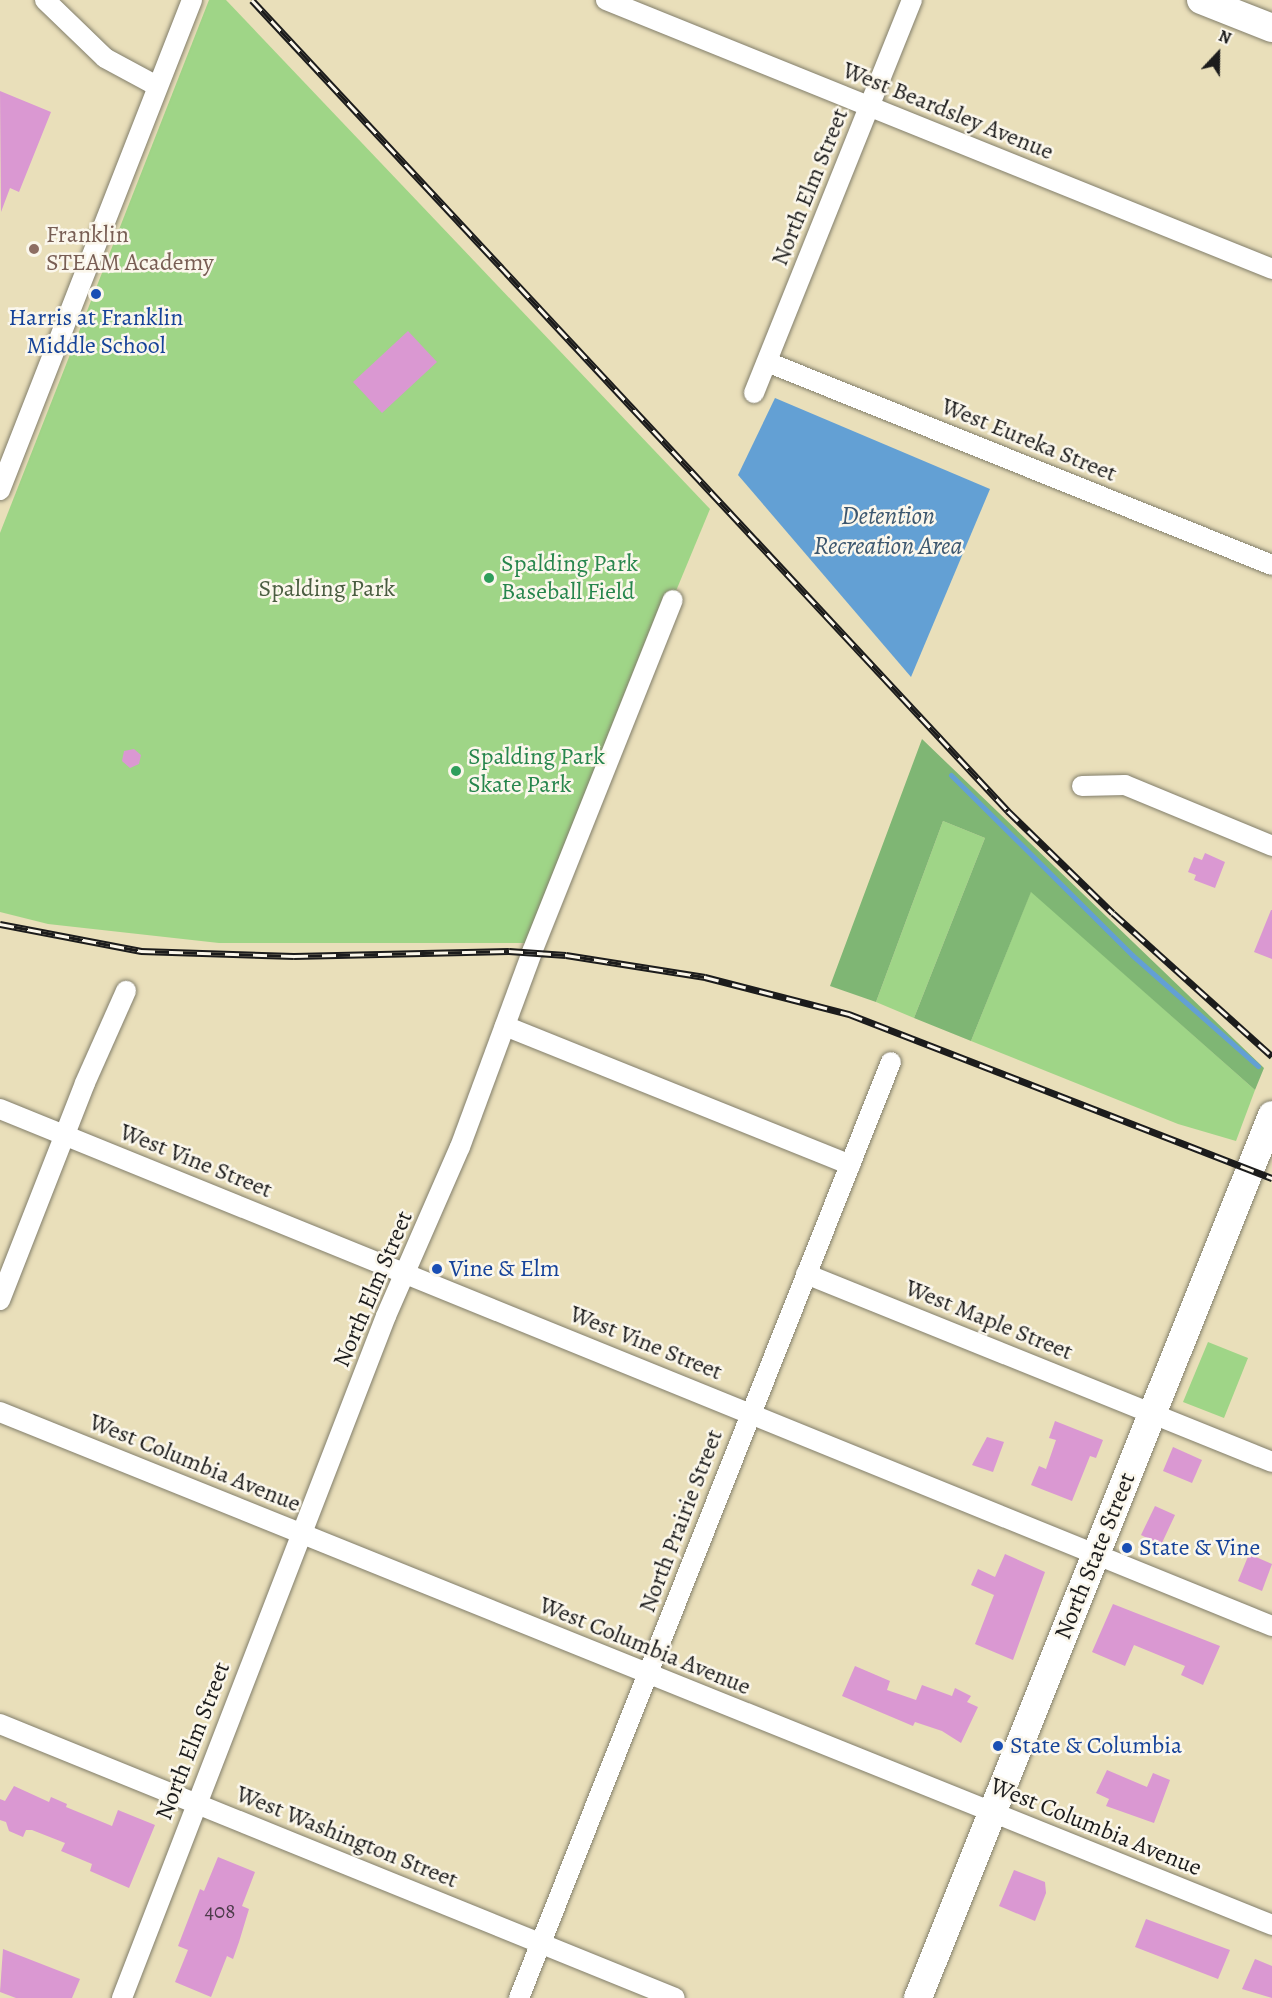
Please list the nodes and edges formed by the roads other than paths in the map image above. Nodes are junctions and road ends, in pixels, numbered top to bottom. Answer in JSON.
{"nodes":[{"id":1,"x":45,"y":0,"type":"edge"},
{"id":2,"x":192,"y":0,"type":"edge"},
{"id":3,"x":606,"y":0,"type":"edge"},
{"id":4,"x":912,"y":0,"type":"edge"},
{"id":5,"x":1201,"y":0,"type":"edge"},
{"id":6,"x":1272,"y":28,"type":"edge"},
{"id":7,"x":157,"y":86,"type":"junction"},
{"id":8,"x":869,"y":106,"type":"junction"},
{"id":9,"x":1272,"y":269,"type":"edge"},
{"id":10,"x":766,"y":362,"type":"junction"},
{"id":11,"x":754,"y":393,"type":"dead end"},
{"id":12,"x":0,"y":490,"type":"edge"},
{"id":13,"x":1272,"y":566,"type":"edge"},
{"id":14,"x":673,"y":600,"type":"dead end"},
{"id":15,"x":1082,"y":786,"type":"dead end"},
{"id":16,"x":1272,"y":846,"type":"edge"},
{"id":17,"x":126,"y":991,"type":"dead end"},
{"id":18,"x":505,"y":1026,"type":"junction"},
{"id":19,"x":891,"y":1062,"type":"dead end"},
{"id":20,"x":0,"y":1109,"type":"edge"},
{"id":21,"x":1272,"y":1115,"type":"edge"},
{"id":22,"x":66,"y":1135,"type":"junction"},
{"id":23,"x":850,"y":1165,"type":"junction"},
{"id":24,"x":406,"y":1274,"type":"junction"},
{"id":25,"x":806,"y":1274,"type":"junction"},
{"id":26,"x":0,"y":1300,"type":"edge"},
{"id":27,"x":0,"y":1412,"type":"edge"},
{"id":28,"x":751,"y":1413,"type":"junction"},
{"id":29,"x":1153,"y":1414,"type":"junction"},
{"id":30,"x":1272,"y":1462,"type":"edge"},
{"id":31,"x":302,"y":1535,"type":"junction"},
{"id":32,"x":1095,"y":1555,"type":"junction"},
{"id":33,"x":1272,"y":1626,"type":"edge"},
{"id":34,"x":648,"y":1675,"type":"junction"},
{"id":35,"x":0,"y":1724,"type":"edge"},
{"id":36,"x":196,"y":1803,"type":"junction"},
{"id":37,"x":993,"y":1813,"type":"junction"},
{"id":38,"x":1272,"y":1925,"type":"edge"},
{"id":39,"x":541,"y":1944,"type":"junction"},
{"id":40,"x":122,"y":1998,"type":"edge"},
{"id":41,"x":519,"y":1998,"type":"edge"},
{"id":42,"x":675,"y":1998,"type":"edge"},
{"id":43,"x":918,"y":1998,"type":"edge"}],
"edges":[{"from":1,"to":7,"type":"street"},
{"from":2,"to":7,"type":"street"},
{"from":3,"to":8,"type":"street","name":"West Beardsley Avenue"},
{"from":4,"to":8,"type":"street","name":"North Elm Street"},
{"from":5,"to":6,"type":"main road"},
{"from":7,"to":12,"type":"street"},
{"from":8,"to":9,"type":"street","name":"West Beardsley Avenue"},
{"from":8,"to":10,"type":"street","name":"North Elm Street"},
{"from":10,"to":11,"type":"street","name":"North Elm Street"},
{"from":10,"to":13,"type":"street","name":"West Eureka Street"},
{"from":14,"to":18,"type":"street","name":"North Elm Street"},
{"from":15,"to":16,"type":"street"},
{"from":17,"to":22,"type":"street"},
{"from":18,"to":23,"type":"street"},
{"from":18,"to":24,"type":"street","name":"North Elm Street"},
{"from":19,"to":23,"type":"street","name":"North Prairie Street"},
{"from":20,"to":22,"type":"street","name":"West Vine Street"},
{"from":21,"to":29,"type":"main road","name":"North State Street"},
{"from":22,"to":24,"type":"street","name":"West Vine Street"},
{"from":22,"to":26,"type":"street"},
{"from":23,"to":25,"type":"street","name":"North Prairie Street"},
{"from":24,"to":28,"type":"street","name":"West Vine Street"},
{"from":24,"to":31,"type":"street","name":"North Elm Street"},
{"from":25,"to":28,"type":"street","name":"North Prairie Street"},
{"from":25,"to":29,"type":"street","name":"West Maple Street"},
{"from":27,"to":31,"type":"street","name":"West Columbia Avenue"},
{"from":28,"to":32,"type":"street","name":"West Vine Street"},
{"from":28,"to":34,"type":"street","name":"North Prairie Street"},
{"from":29,"to":30,"type":"street","name":"West Maple Street"},
{"from":29,"to":32,"type":"main road","name":"North State Street"},
{"from":31,"to":34,"type":"street","name":"West Columbia Avenue"},
{"from":31,"to":36,"type":"street","name":"North Elm Street"},
{"from":32,"to":33,"type":"street","name":"West Vine Street"},
{"from":32,"to":37,"type":"main road","name":"North State Street"},
{"from":34,"to":37,"type":"street","name":"West Columbia Avenue"},
{"from":34,"to":39,"type":"street","name":"North Prairie Street"},
{"from":35,"to":36,"type":"street","name":"West Washington Street"},
{"from":36,"to":39,"type":"street","name":"West Washington Street"},
{"from":36,"to":40,"type":"street","name":"North Elm Street"},
{"from":37,"to":38,"type":"street","name":"West Columbia Avenue"},
{"from":37,"to":43,"type":"main road","name":"North State Street"},
{"from":39,"to":41,"type":"street","name":"North Prairie Street"},
{"from":39,"to":42,"type":"street","name":"West Washington Street"}]}
